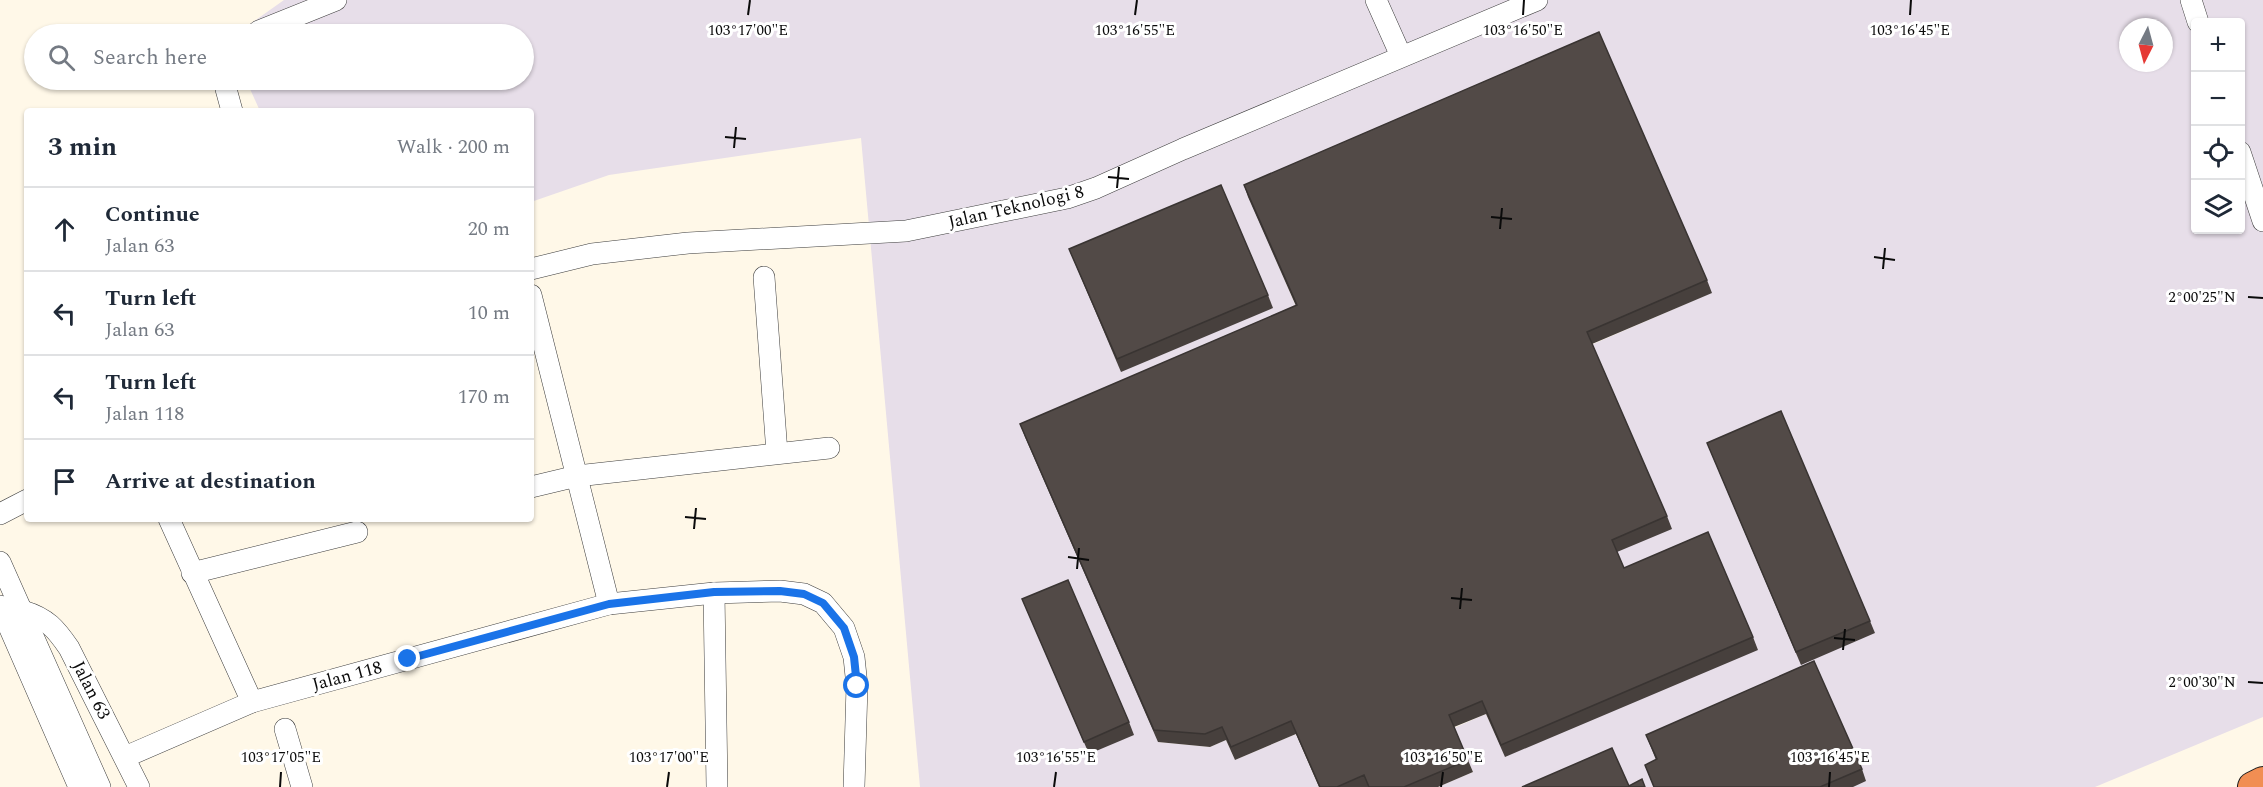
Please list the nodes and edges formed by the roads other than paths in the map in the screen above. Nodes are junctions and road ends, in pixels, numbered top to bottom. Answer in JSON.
{"nodes":[{"id":1,"x":336,"y":0,"type":"edge"},
{"id":2,"x":1376,"y":0,"type":"edge"},
{"id":3,"x":1537,"y":0,"type":"edge"},
{"id":4,"x":2191,"y":0,"type":"edge"},
{"id":5,"x":2197,"y":18,"type":"edge"},
{"id":6,"x":276,"y":24,"type":"edge"},
{"id":7,"x":1401,"y":57,"type":"junction"},
{"id":8,"x":226,"y":90,"type":"edge"},
{"id":9,"x":231,"y":108,"type":"edge"},
{"id":10,"x":2245,"y":165,"type":"edge"},
{"id":11,"x":2263,"y":221,"type":"edge"},
{"id":12,"x":534,"y":268,"type":"edge"},
{"id":13,"x":764,"y":277,"type":"dead end"},
{"id":14,"x":536,"y":332,"type":"edge"},
{"id":15,"x":829,"y":448,"type":"dead end"},
{"id":16,"x":777,"y":453,"type":"junction"},
{"id":17,"x":577,"y":476,"type":"junction"},
{"id":18,"x":534,"y":486,"type":"edge"},
{"id":19,"x":24,"y":502,"type":"edge"},
{"id":20,"x":0,"y":514,"type":"edge"},
{"id":21,"x":170,"y":522,"type":"edge"},
{"id":22,"x":357,"y":532,"type":"dead end"},
{"id":23,"x":0,"y":561,"type":"edge"},
{"id":24,"x":192,"y":573,"type":"junction"},
{"id":25,"x":714,"y":592,"type":"junction"},
{"id":26,"x":609,"y":604,"type":"junction"},
{"id":27,"x":0,"y":606,"type":"edge"},
{"id":28,"x":23,"y":611,"type":"junction"},
{"id":29,"x":252,"y":702,"type":"junction"},
{"id":30,"x":285,"y":729,"type":"dead end"},
{"id":31,"x":125,"y":756,"type":"junction"},
{"id":32,"x":2263,"y":782,"type":"edge"},
{"id":33,"x":79,"y":787,"type":"edge"},
{"id":34,"x":100,"y":787,"type":"edge"},
{"id":35,"x":139,"y":787,"type":"edge"},
{"id":36,"x":302,"y":787,"type":"edge"},
{"id":37,"x":717,"y":787,"type":"edge"},
{"id":38,"x":854,"y":787,"type":"edge"},
{"id":39,"x":2253,"y":787,"type":"edge"}],
"edges":[{"from":1,"to":6,"type":"street"},
{"from":2,"to":7,"type":"street"},
{"from":3,"to":7,"type":"street","name":"Jalan Teknologi 8"},
{"from":4,"to":5,"type":"street"},
{"from":7,"to":12,"type":"street","name":"Jalan Teknologi 8"},
{"from":8,"to":9,"type":"street"},
{"from":10,"to":11,"type":"street"},
{"from":13,"to":16,"type":"street"},
{"from":14,"to":17,"type":"street"},
{"from":15,"to":16,"type":"street"},
{"from":16,"to":17,"type":"street"},
{"from":17,"to":18,"type":"street"},
{"from":17,"to":26,"type":"street"},
{"from":19,"to":20,"type":"street"},
{"from":21,"to":24,"type":"street"},
{"from":22,"to":24,"type":"street"},
{"from":23,"to":28,"type":"street"},
{"from":24,"to":29,"type":"street"},
{"from":25,"to":26,"type":"street","name":"Jalan 118"},
{"from":25,"to":37,"type":"street"},
{"from":25,"to":38,"type":"street","name":"Jalan 118"},
{"from":26,"to":29,"type":"street","name":"Jalan 118"},
{"from":27,"to":33,"type":"street"},
{"from":28,"to":31,"type":"street","name":"Jalan 63"},
{"from":28,"to":34,"type":"street"},
{"from":29,"to":31,"type":"street","name":"Jalan 118"},
{"from":30,"to":36,"type":"street"},
{"from":31,"to":35,"type":"street","name":"Jalan 63"},
{"from":32,"to":39,"type":"highway"}]}
